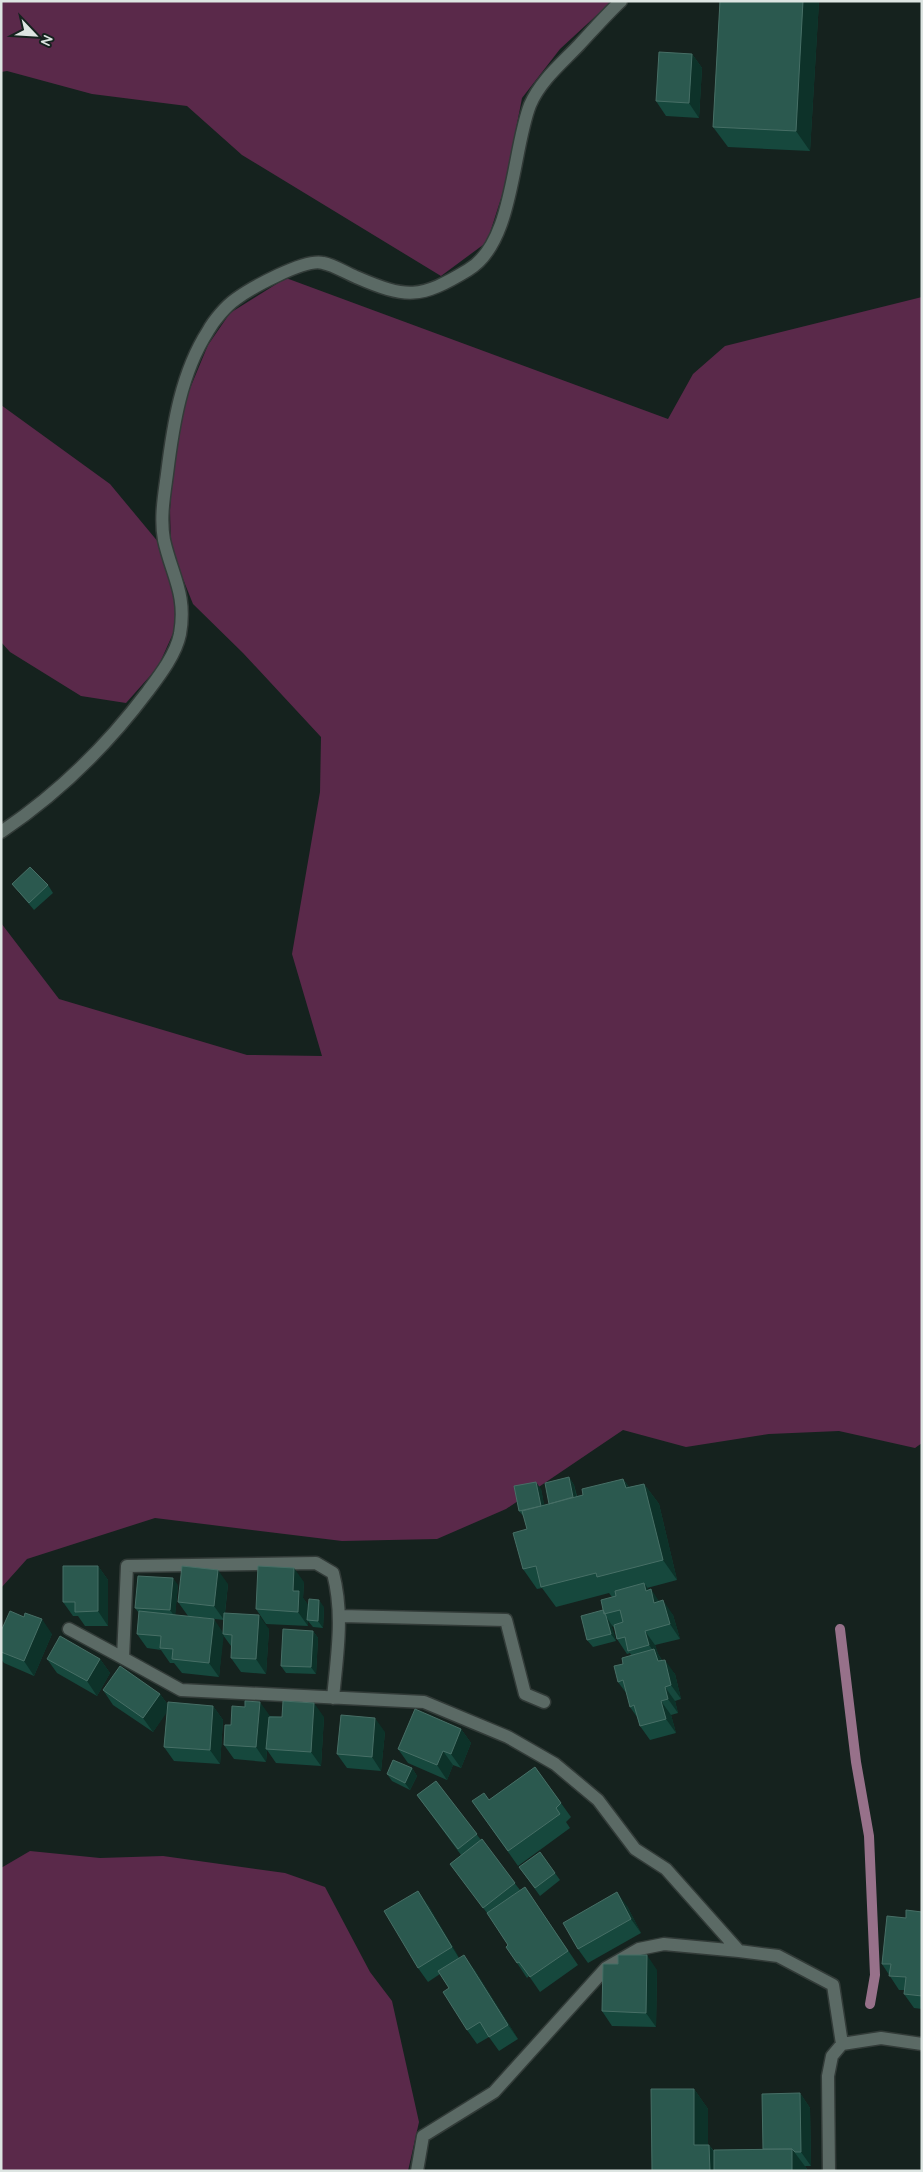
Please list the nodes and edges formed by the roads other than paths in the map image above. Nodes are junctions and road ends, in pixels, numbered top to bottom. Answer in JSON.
{"nodes":[{"id":1,"x":621,"y":1,"type":"edge"},
{"id":2,"x":1,"y":832,"type":"edge"},
{"id":3,"x":340,"y":1616,"type":"junction"},
{"id":4,"x":69,"y":1629,"type":"dead end"},
{"id":5,"x":122,"y":1658,"type":"junction"},
{"id":6,"x":333,"y":1698,"type":"junction"},
{"id":7,"x":544,"y":1702,"type":"dead end"},
{"id":8,"x":739,"y":1951,"type":"junction"},
{"id":9,"x":842,"y":2044,"type":"junction"},
{"id":10,"x":922,"y":2044,"type":"edge"},
{"id":11,"x":417,"y":2171,"type":"edge"},
{"id":12,"x":829,"y":2171,"type":"edge"}],
"edges":[{"from":1,"to":2,"type":"street"},
{"from":3,"to":5,"type":"street"},
{"from":3,"to":6,"type":"street"},
{"from":3,"to":7,"type":"street"},
{"from":4,"to":5,"type":"street"},
{"from":5,"to":6,"type":"street"},
{"from":6,"to":8,"type":"street"},
{"from":8,"to":9,"type":"street"},
{"from":8,"to":11,"type":"street"},
{"from":9,"to":10,"type":"street"},
{"from":9,"to":12,"type":"street"}]}
